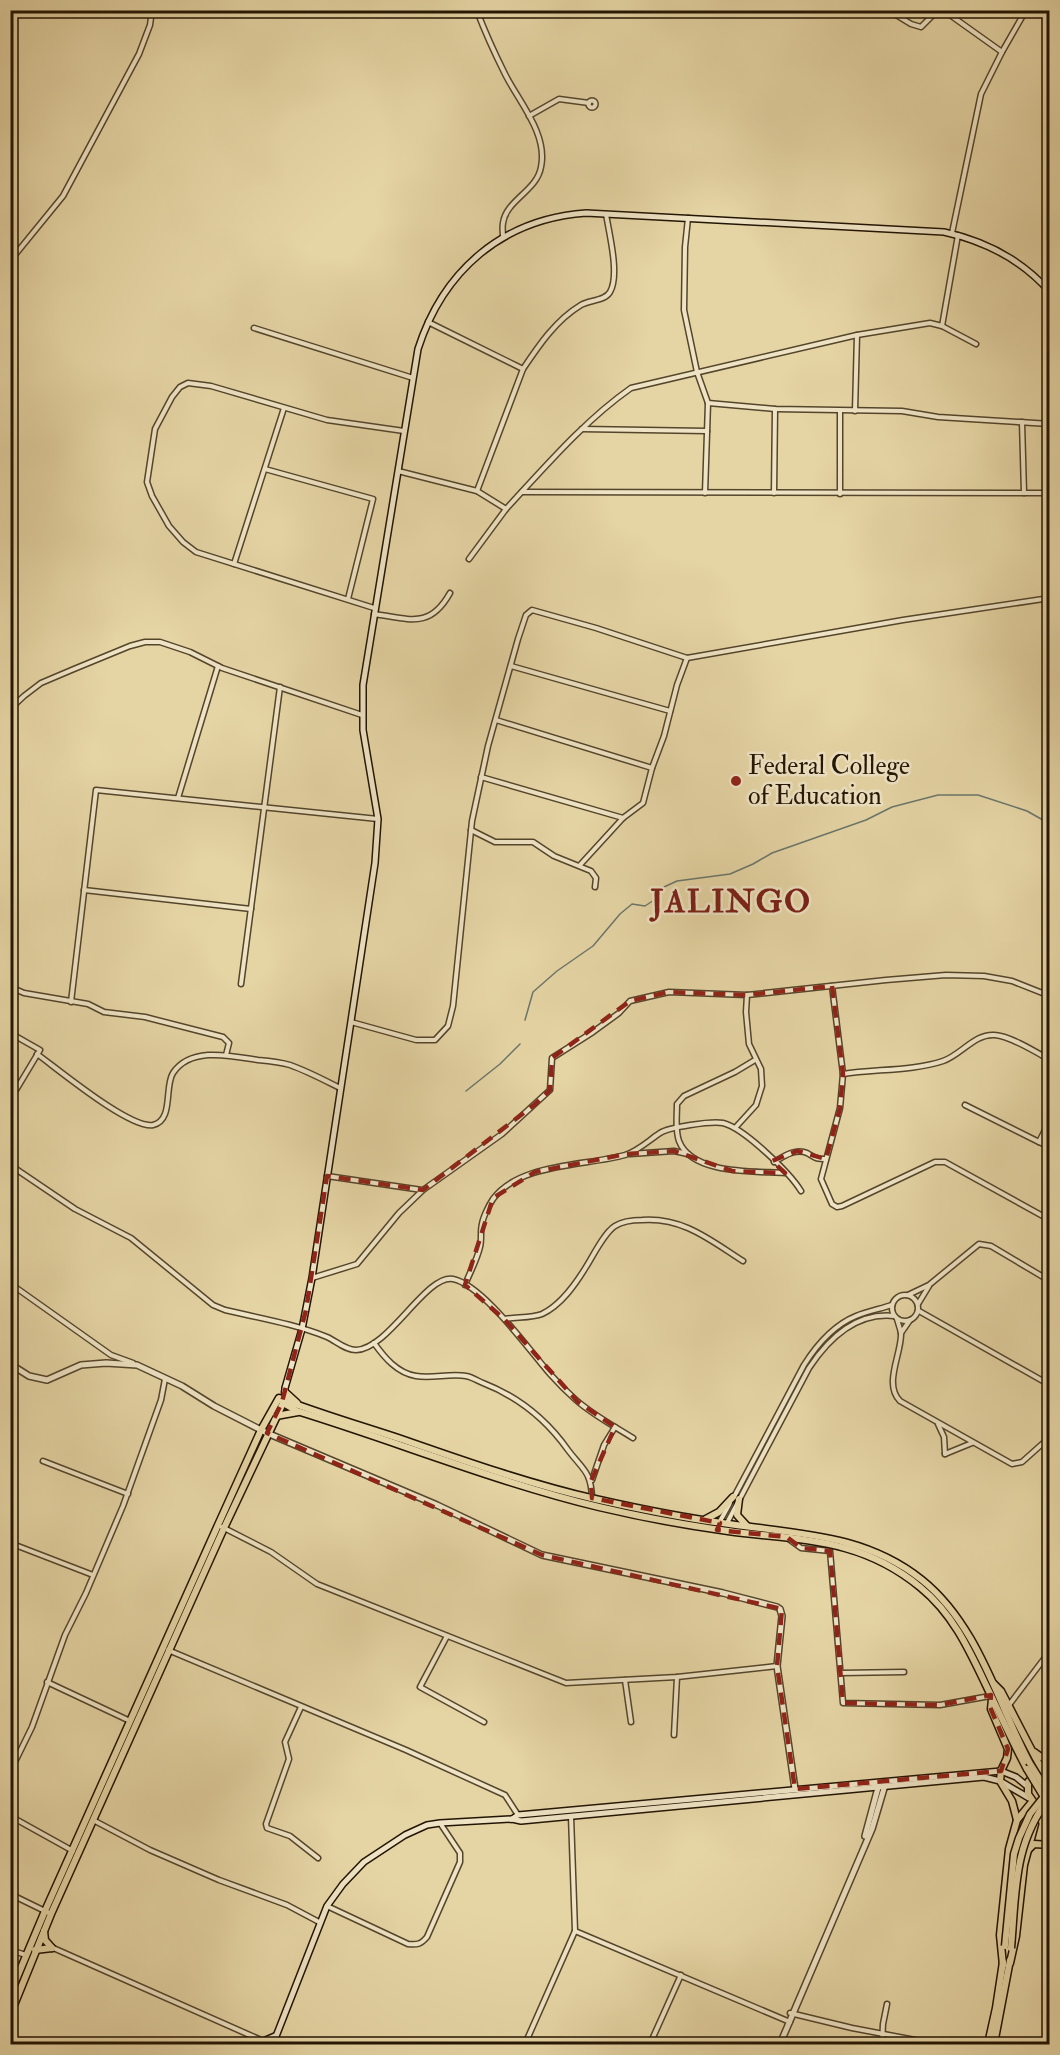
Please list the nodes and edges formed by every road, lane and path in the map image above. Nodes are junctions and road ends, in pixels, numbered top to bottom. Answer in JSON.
{"nodes":[{"id":1,"x":152,"y":10,"type":"edge"},
{"id":2,"x":888,"y":10,"type":"edge"},
{"id":3,"x":938,"y":10,"type":"edge"},
{"id":4,"x":943,"y":10,"type":"edge"},
{"id":5,"x":1026,"y":10,"type":"edge"},
{"id":6,"x":477,"y":11,"type":"edge"},
{"id":7,"x":1002,"y":52,"type":"junction"},
{"id":8,"x":589,"y":104,"type":"dead end"},
{"id":9,"x":529,"y":116,"type":"junction"},
{"id":10,"x":606,"y":213,"type":"junction"},
{"id":11,"x":688,"y":217,"type":"junction"},
{"id":12,"x":955,"y":234,"type":"junction"},
{"id":13,"x":503,"y":238,"type":"junction"},
{"id":14,"x":10,"y":261,"type":"edge"},
{"id":15,"x":1050,"y":292,"type":"edge"},
{"id":16,"x":428,"y":321,"type":"junction"},
{"id":17,"x":942,"y":326,"type":"junction"},
{"id":18,"x":254,"y":328,"type":"dead end"},
{"id":19,"x":857,"y":334,"type":"junction"},
{"id":20,"x":976,"y":344,"type":"dead end"},
{"id":21,"x":523,"y":369,"type":"junction"},
{"id":22,"x":698,"y":372,"type":"junction"},
{"id":23,"x":413,"y":378,"type":"junction"},
{"id":24,"x":708,"y":403,"type":"junction"},
{"id":25,"x":284,"y":408,"type":"junction"},
{"id":26,"x":775,"y":409,"type":"junction"},
{"id":27,"x":840,"y":411,"type":"junction"},
{"id":28,"x":855,"y":411,"type":"junction"},
{"id":29,"x":1022,"y":422,"type":"junction"},
{"id":30,"x":1050,"y":424,"type":"edge"},
{"id":31,"x":582,"y":429,"type":"junction"},
{"id":32,"x":404,"y":430,"type":"junction"},
{"id":33,"x":707,"y":431,"type":"junction"},
{"id":34,"x":265,"y":469,"type":"junction"},
{"id":35,"x":398,"y":471,"type":"junction"},
{"id":36,"x":477,"y":491,"type":"junction"},
{"id":37,"x":521,"y":492,"type":"junction"},
{"id":38,"x":705,"y":493,"type":"junction"},
{"id":39,"x":774,"y":493,"type":"junction"},
{"id":40,"x":1024,"y":493,"type":"junction"},
{"id":41,"x":1050,"y":493,"type":"edge"},
{"id":42,"x":840,"y":494,"type":"junction"},
{"id":43,"x":506,"y":509,"type":"junction"},
{"id":44,"x":469,"y":559,"type":"dead end"},
{"id":45,"x":234,"y":564,"type":"junction"},
{"id":46,"x":450,"y":593,"type":"dead end"},
{"id":47,"x":1050,"y":598,"type":"edge"},
{"id":48,"x":348,"y":600,"type":"junction"},
{"id":49,"x":374,"y":611,"type":"junction"},
{"id":50,"x":687,"y":658,"type":"junction"},
{"id":51,"x":218,"y":666,"type":"junction"},
{"id":52,"x":511,"y":666,"type":"junction"},
{"id":53,"x":280,"y":687,"type":"junction"},
{"id":54,"x":10,"y":709,"type":"edge"},
{"id":55,"x":670,"y":711,"type":"junction"},
{"id":56,"x":362,"y":715,"type":"junction"},
{"id":57,"x":496,"y":720,"type":"junction"},
{"id":58,"x":652,"y":768,"type":"junction"},
{"id":59,"x":481,"y":777,"type":"junction"},
{"id":60,"x":178,"y":798,"type":"junction"},
{"id":61,"x":264,"y":807,"type":"junction"},
{"id":62,"x":623,"y":818,"type":"junction"},
{"id":63,"x":378,"y":819,"type":"junction"},
{"id":64,"x":471,"y":830,"type":"junction"},
{"id":65,"x":580,"y":865,"type":"junction"},
{"id":66,"x":595,"y":887,"type":"dead end"},
{"id":67,"x":84,"y":890,"type":"junction"},
{"id":68,"x":251,"y":909,"type":"junction"},
{"id":69,"x":241,"y":984,"type":"dead end"},
{"id":70,"x":832,"y":986,"type":"junction"},
{"id":71,"x":10,"y":987,"type":"edge"},
{"id":72,"x":747,"y":995,"type":"junction"},
{"id":73,"x":1050,"y":996,"type":"edge"},
{"id":74,"x":71,"y":1002,"type":"junction"},
{"id":75,"x":351,"y":1022,"type":"junction"},
{"id":76,"x":10,"y":1033,"type":"edge"},
{"id":77,"x":37,"y":1054,"type":"junction"},
{"id":78,"x":226,"y":1055,"type":"junction"},
{"id":79,"x":755,"y":1060,"type":"junction"},
{"id":80,"x":1050,"y":1060,"type":"edge"},
{"id":81,"x":843,"y":1074,"type":"junction"},
{"id":82,"x":340,"y":1088,"type":"junction"},
{"id":83,"x":10,"y":1100,"type":"edge"},
{"id":84,"x":965,"y":1105,"type":"dead end"},
{"id":85,"x":1050,"y":1120,"type":"edge"},
{"id":86,"x":735,"y":1128,"type":"junction"},
{"id":87,"x":677,"y":1129,"type":"junction"},
{"id":88,"x":1039,"y":1142,"type":"junction"},
{"id":89,"x":1050,"y":1147,"type":"edge"},
{"id":90,"x":626,"y":1154,"type":"junction"},
{"id":91,"x":688,"y":1155,"type":"junction"},
{"id":92,"x":826,"y":1159,"type":"junction"},
{"id":93,"x":774,"y":1162,"type":"junction"},
{"id":94,"x":10,"y":1165,"type":"edge"},
{"id":95,"x":786,"y":1173,"type":"junction"},
{"id":96,"x":327,"y":1176,"type":"junction"},
{"id":97,"x":423,"y":1190,"type":"junction"},
{"id":98,"x":801,"y":1191,"type":"dead end"},
{"id":99,"x":1050,"y":1220,"type":"edge"},
{"id":100,"x":743,"y":1261,"type":"dead end"},
{"id":101,"x":312,"y":1278,"type":"junction"},
{"id":102,"x":1050,"y":1281,"type":"edge"},
{"id":103,"x":465,"y":1285,"type":"junction"},
{"id":104,"x":929,"y":1285,"type":"junction"},
{"id":105,"x":15,"y":1287,"type":"dead end"},
{"id":106,"x":908,"y":1295,"type":"junction"},
{"id":107,"x":918,"y":1304,"type":"junction"},
{"id":108,"x":892,"y":1305,"type":"junction"},
{"id":109,"x":918,"y":1311,"type":"junction"},
{"id":110,"x":896,"y":1317,"type":"junction"},
{"id":111,"x":504,"y":1319,"type":"junction"},
{"id":112,"x":910,"y":1320,"type":"junction"},
{"id":113,"x":302,"y":1329,"type":"junction"},
{"id":114,"x":901,"y":1334,"type":"junction"},
{"id":115,"x":374,"y":1343,"type":"junction"},
{"id":116,"x":10,"y":1364,"type":"edge"},
{"id":117,"x":137,"y":1365,"type":"junction"},
{"id":118,"x":165,"y":1379,"type":"junction"},
{"id":119,"x":1050,"y":1385,"type":"edge"},
{"id":120,"x":285,"y":1390,"type":"junction"},
{"id":121,"x":280,"y":1400,"type":"junction"},
{"id":122,"x":299,"y":1408,"type":"junction"},
{"id":123,"x":276,"y":1416,"type":"junction"},
{"id":124,"x":938,"y":1423,"type":"junction"},
{"id":125,"x":615,"y":1427,"type":"junction"},
{"id":126,"x":264,"y":1431,"type":"junction"},
{"id":127,"x":1050,"y":1437,"type":"edge"},
{"id":128,"x":633,"y":1438,"type":"dead end"},
{"id":129,"x":972,"y":1443,"type":"junction"},
{"id":130,"x":43,"y":1461,"type":"dead end"},
{"id":131,"x":591,"y":1481,"type":"junction"},
{"id":132,"x":128,"y":1494,"type":"junction"},
{"id":133,"x":592,"y":1498,"type":"junction"},
{"id":134,"x":736,"y":1498,"type":"junction"},
{"id":135,"x":702,"y":1520,"type":"junction"},
{"id":136,"x":221,"y":1527,"type":"junction"},
{"id":137,"x":722,"y":1527,"type":"junction"},
{"id":138,"x":747,"y":1527,"type":"junction"},
{"id":139,"x":787,"y":1538,"type":"junction"},
{"id":140,"x":10,"y":1543,"type":"edge"},
{"id":141,"x":93,"y":1575,"type":"junction"},
{"id":142,"x":447,"y":1636,"type":"junction"},
{"id":143,"x":167,"y":1649,"type":"junction"},
{"id":144,"x":1050,"y":1651,"type":"edge"},
{"id":145,"x":777,"y":1666,"type":"junction"},
{"id":146,"x":904,"y":1672,"type":"dead end"},
{"id":147,"x":841,"y":1673,"type":"junction"},
{"id":148,"x":676,"y":1677,"type":"junction"},
{"id":149,"x":625,"y":1680,"type":"junction"},
{"id":150,"x":47,"y":1682,"type":"junction"},
{"id":151,"x":992,"y":1683,"type":"junction"},
{"id":152,"x":992,"y":1697,"type":"junction"},
{"id":153,"x":1008,"y":1705,"type":"junction"},
{"id":154,"x":301,"y":1707,"type":"junction"},
{"id":155,"x":130,"y":1721,"type":"junction"},
{"id":156,"x":484,"y":1722,"type":"dead end"},
{"id":157,"x":631,"y":1722,"type":"dead end"},
{"id":158,"x":674,"y":1736,"type":"dead end"},
{"id":159,"x":1032,"y":1751,"type":"junction"},
{"id":160,"x":1050,"y":1760,"type":"edge"},
{"id":161,"x":1028,"y":1765,"type":"junction"},
{"id":162,"x":1001,"y":1771,"type":"junction"},
{"id":163,"x":10,"y":1772,"type":"edge"},
{"id":164,"x":1046,"y":1773,"type":"edge"},
{"id":165,"x":1000,"y":1781,"type":"junction"},
{"id":166,"x":882,"y":1785,"type":"junction"},
{"id":167,"x":1027,"y":1786,"type":"junction"},
{"id":168,"x":795,"y":1789,"type":"junction"},
{"id":169,"x":1050,"y":1789,"type":"edge"},
{"id":170,"x":1050,"y":1796,"type":"edge"},
{"id":171,"x":1031,"y":1800,"type":"junction"},
{"id":172,"x":1046,"y":1806,"type":"edge"},
{"id":173,"x":518,"y":1815,"type":"junction"},
{"id":174,"x":571,"y":1815,"type":"junction"},
{"id":175,"x":10,"y":1816,"type":"edge"},
{"id":176,"x":512,"y":1819,"type":"junction"},
{"id":177,"x":93,"y":1820,"type":"junction"},
{"id":178,"x":1017,"y":1820,"type":"junction"},
{"id":179,"x":521,"y":1821,"type":"junction"},
{"id":180,"x":1050,"y":1822,"type":"edge"},
{"id":181,"x":440,"y":1823,"type":"junction"},
{"id":182,"x":1050,"y":1845,"type":"edge"},
{"id":183,"x":1027,"y":1851,"type":"junction"},
{"id":184,"x":75,"y":1852,"type":"junction"},
{"id":185,"x":318,"y":1858,"type":"dead end"},
{"id":186,"x":10,"y":1894,"type":"edge"},
{"id":187,"x":327,"y":1906,"type":"junction"},
{"id":188,"x":48,"y":1912,"type":"junction"},
{"id":189,"x":319,"y":1922,"type":"junction"},
{"id":190,"x":44,"y":1930,"type":"junction"},
{"id":191,"x":575,"y":1931,"type":"junction"},
{"id":192,"x":38,"y":1937,"type":"junction"},
{"id":193,"x":1008,"y":1947,"type":"junction"},
{"id":194,"x":52,"y":1948,"type":"junction"},
{"id":195,"x":10,"y":1950,"type":"edge"},
{"id":196,"x":35,"y":1950,"type":"junction"},
{"id":197,"x":26,"y":1955,"type":"junction"},
{"id":198,"x":1006,"y":1964,"type":"junction"},
{"id":199,"x":681,"y":1975,"type":"junction"},
{"id":200,"x":10,"y":1994,"type":"edge"},
{"id":201,"x":887,"y":2004,"type":"dead end"},
{"id":202,"x":791,"y":2014,"type":"junction"},
{"id":203,"x":10,"y":2015,"type":"edge"},
{"id":204,"x":788,"y":2021,"type":"junction"},
{"id":205,"x":883,"y":2034,"type":"junction"},
{"id":206,"x":276,"y":2035,"type":"junction"},
{"id":207,"x":262,"y":2043,"type":"edge"},
{"id":208,"x":271,"y":2044,"type":"edge"},
{"id":209,"x":525,"y":2044,"type":"edge"},
{"id":210,"x":650,"y":2044,"type":"edge"},
{"id":211,"x":778,"y":2044,"type":"edge"},
{"id":212,"x":882,"y":2044,"type":"edge"},
{"id":213,"x":928,"y":2044,"type":"edge"},
{"id":214,"x":936,"y":2044,"type":"edge"},
{"id":215,"x":988,"y":2044,"type":"edge"},
{"id":216,"x":994,"y":2044,"type":"edge"}],
"edges":[{"from":1,"to":14,"type":"street"},
{"from":2,"to":3,"type":"street"},
{"from":4,"to":7,"type":"street"},
{"from":5,"to":7,"type":"street"},
{"from":6,"to":9,"type":"street"},
{"from":7,"to":12,"type":"street"},
{"from":8,"to":9,"type":"street"},
{"from":9,"to":13,"type":"street"},
{"from":10,"to":11,"type":"main road"},
{"from":10,"to":13,"type":"main road"},
{"from":10,"to":21,"type":"street"},
{"from":11,"to":12,"type":"main road"},
{"from":11,"to":22,"type":"street"},
{"from":12,"to":15,"type":"main road"},
{"from":12,"to":17,"type":"street"},
{"from":13,"to":16,"type":"main road"},
{"from":16,"to":21,"type":"street"},
{"from":16,"to":23,"type":"main road"},
{"from":17,"to":19,"type":"street"},
{"from":17,"to":20,"type":"street"},
{"from":18,"to":23,"type":"street"},
{"from":19,"to":22,"type":"street"},
{"from":19,"to":28,"type":"street"},
{"from":21,"to":36,"type":"street"},
{"from":22,"to":24,"type":"street"},
{"from":22,"to":31,"type":"street"},
{"from":23,"to":32,"type":"main road"},
{"from":24,"to":26,"type":"street"},
{"from":24,"to":33,"type":"street"},
{"from":25,"to":32,"type":"street"},
{"from":25,"to":34,"type":"street"},
{"from":25,"to":45,"type":"street"},
{"from":26,"to":27,"type":"street"},
{"from":26,"to":39,"type":"street"},
{"from":27,"to":28,"type":"street"},
{"from":27,"to":42,"type":"street"},
{"from":28,"to":29,"type":"street"},
{"from":29,"to":30,"type":"street"},
{"from":29,"to":40,"type":"street"},
{"from":31,"to":33,"type":"street"},
{"from":31,"to":37,"type":"street"},
{"from":32,"to":35,"type":"main road"},
{"from":33,"to":38,"type":"street"},
{"from":34,"to":45,"type":"street"},
{"from":34,"to":48,"type":"street"},
{"from":35,"to":36,"type":"street"},
{"from":35,"to":49,"type":"main road"},
{"from":36,"to":43,"type":"street"},
{"from":37,"to":38,"type":"street"},
{"from":37,"to":43,"type":"street"},
{"from":38,"to":39,"type":"street"},
{"from":39,"to":42,"type":"street"},
{"from":40,"to":41,"type":"street"},
{"from":40,"to":42,"type":"street"},
{"from":43,"to":44,"type":"street"},
{"from":45,"to":48,"type":"street"},
{"from":46,"to":49,"type":"street"},
{"from":47,"to":50,"type":"street"},
{"from":48,"to":49,"type":"street"},
{"from":49,"to":56,"type":"main road"},
{"from":50,"to":52,"type":"street"},
{"from":50,"to":55,"type":"street"},
{"from":51,"to":53,"type":"street"},
{"from":51,"to":54,"type":"street"},
{"from":51,"to":60,"type":"street"},
{"from":52,"to":55,"type":"street"},
{"from":52,"to":57,"type":"street"},
{"from":53,"to":56,"type":"street"},
{"from":53,"to":61,"type":"street"},
{"from":55,"to":58,"type":"street"},
{"from":56,"to":63,"type":"main road"},
{"from":57,"to":58,"type":"street"},
{"from":57,"to":59,"type":"street"},
{"from":58,"to":62,"type":"street"},
{"from":59,"to":62,"type":"street"},
{"from":59,"to":64,"type":"street"},
{"from":60,"to":61,"type":"street"},
{"from":60,"to":67,"type":"street"},
{"from":61,"to":63,"type":"street"},
{"from":61,"to":68,"type":"street"},
{"from":62,"to":65,"type":"street"},
{"from":63,"to":75,"type":"main road"},
{"from":64,"to":65,"type":"street"},
{"from":64,"to":75,"type":"street"},
{"from":65,"to":66,"type":"street"},
{"from":67,"to":68,"type":"street"},
{"from":67,"to":74,"type":"street"},
{"from":68,"to":69,"type":"street"},
{"from":70,"to":72,"type":"street"},
{"from":70,"to":73,"type":"street"},
{"from":70,"to":81,"type":"street"},
{"from":71,"to":74,"type":"street"},
{"from":72,"to":79,"type":"street"},
{"from":72,"to":97,"type":"street"},
{"from":74,"to":78,"type":"street"},
{"from":75,"to":82,"type":"main road"},
{"from":76,"to":77,"type":"street"},
{"from":77,"to":78,"type":"street"},
{"from":77,"to":83,"type":"street"},
{"from":78,"to":82,"type":"street"},
{"from":79,"to":86,"type":"street"},
{"from":79,"to":87,"type":"street"},
{"from":80,"to":81,"type":"street"},
{"from":81,"to":92,"type":"street"},
{"from":82,"to":96,"type":"main road"},
{"from":84,"to":88,"type":"street"},
{"from":85,"to":88,"type":"street"},
{"from":86,"to":87,"type":"street"},
{"from":86,"to":93,"type":"street"},
{"from":87,"to":90,"type":"street"},
{"from":87,"to":91,"type":"street"},
{"from":88,"to":89,"type":"street"},
{"from":90,"to":91,"type":"street"},
{"from":90,"to":103,"type":"street"},
{"from":91,"to":95,"type":"street"},
{"from":92,"to":93,"type":"street"},
{"from":92,"to":99,"type":"street"},
{"from":93,"to":95,"type":"street"},
{"from":94,"to":113,"type":"street"},
{"from":95,"to":98,"type":"street"},
{"from":96,"to":97,"type":"street"},
{"from":96,"to":101,"type":"main road"},
{"from":97,"to":101,"type":"street"},
{"from":100,"to":111,"type":"street"},
{"from":101,"to":113,"type":"main road"},
{"from":102,"to":104,"type":"street"},
{"from":103,"to":111,"type":"street"},
{"from":103,"to":115,"type":"street"},
{"from":104,"to":106,"type":"street"},
{"from":104,"to":107,"type":"street"},
{"from":105,"to":117,"type":"street"},
{"from":106,"to":107,"type":"street"},
{"from":106,"to":108,"type":"street"},
{"from":107,"to":109,"type":"street"},
{"from":108,"to":110,"type":"street"},
{"from":108,"to":134,"type":"street"},
{"from":109,"to":112,"type":"street"},
{"from":109,"to":119,"type":"street"},
{"from":110,"to":112,"type":"street"},
{"from":110,"to":114,"type":"street"},
{"from":110,"to":134,"type":"street"},
{"from":111,"to":125,"type":"street"},
{"from":112,"to":114,"type":"street"},
{"from":113,"to":115,"type":"street"},
{"from":113,"to":120,"type":"main road"},
{"from":114,"to":124,"type":"street"},
{"from":115,"to":131,"type":"street"},
{"from":116,"to":117,"type":"main road"},
{"from":117,"to":118,"type":"main road"},
{"from":118,"to":126,"type":"main road"},
{"from":118,"to":132,"type":"street"},
{"from":120,"to":121,"type":"main road"},
{"from":120,"to":122,"type":"main road"},
{"from":121,"to":122,"type":"main road"},
{"from":121,"to":123,"type":"main road"},
{"from":121,"to":126,"type":"main road"},
{"from":122,"to":123,"type":"main road"},
{"from":122,"to":133,"type":"main road"},
{"from":122,"to":137,"type":"main road"},
{"from":123,"to":126,"type":"main road"},
{"from":124,"to":129,"type":"street"},
{"from":124,"to":129,"type":"street"},
{"from":125,"to":128,"type":"street"},
{"from":125,"to":131,"type":"street"},
{"from":126,"to":136,"type":"main road"},
{"from":126,"to":145,"type":"main road"},
{"from":127,"to":129,"type":"street"},
{"from":130,"to":132,"type":"street"},
{"from":131,"to":133,"type":"street"},
{"from":132,"to":141,"type":"street"},
{"from":133,"to":135,"type":"main road"},
{"from":134,"to":135,"type":"main road"},
{"from":134,"to":137,"type":"street"},
{"from":134,"to":138,"type":"main road"},
{"from":135,"to":137,"type":"main road"},
{"from":136,"to":142,"type":"street"},
{"from":136,"to":143,"type":"main road"},
{"from":137,"to":138,"type":"main road"},
{"from":137,"to":139,"type":"main road"},
{"from":138,"to":151,"type":"main road"},
{"from":139,"to":147,"type":"street"},
{"from":139,"to":152,"type":"main road"},
{"from":140,"to":141,"type":"street"},
{"from":141,"to":150,"type":"street"},
{"from":142,"to":149,"type":"street"},
{"from":142,"to":156,"type":"street"},
{"from":143,"to":154,"type":"street"},
{"from":143,"to":155,"type":"main road"},
{"from":143,"to":177,"type":"main road"},
{"from":144,"to":153,"type":"street"},
{"from":145,"to":148,"type":"street"},
{"from":145,"to":168,"type":"main road"},
{"from":146,"to":147,"type":"street"},
{"from":147,"to":152,"type":"street"},
{"from":148,"to":149,"type":"street"},
{"from":148,"to":158,"type":"street"},
{"from":149,"to":157,"type":"street"},
{"from":150,"to":155,"type":"street"},
{"from":150,"to":163,"type":"street"},
{"from":151,"to":153,"type":"main road"},
{"from":151,"to":161,"type":"main road"},
{"from":152,"to":161,"type":"main road"},
{"from":152,"to":162,"type":"main road"},
{"from":153,"to":159,"type":"main road"},
{"from":154,"to":173,"type":"street"},
{"from":154,"to":185,"type":"street"},
{"from":155,"to":184,"type":"main road"},
{"from":159,"to":160,"type":"main road"},
{"from":159,"to":164,"type":"main road"},
{"from":161,"to":170,"type":"main road","bridge":true},
{"from":161,"to":172,"type":"main road","bridge":true},
{"from":162,"to":165,"type":"main road"},
{"from":162,"to":166,"type":"main road"},
{"from":162,"to":167,"type":"main road"},
{"from":164,"to":167,"type":"main road"},
{"from":165,"to":166,"type":"main road"},
{"from":165,"to":171,"type":"main road"},
{"from":165,"to":178,"type":"main road"},
{"from":166,"to":168,"type":"main road"},
{"from":166,"to":174,"type":"main road"},
{"from":166,"to":202,"type":"main road"},
{"from":167,"to":171,"type":"main road"},
{"from":168,"to":173,"type":"main road"},
{"from":169,"to":193,"type":"main road","bridge":true},
{"from":170,"to":193,"type":"main road","bridge":true},
{"from":171,"to":172,"type":"main road"},
{"from":171,"to":178,"type":"main road"},
{"from":172,"to":180,"type":"main road"},
{"from":172,"to":183,"type":"main road"},
{"from":173,"to":176,"type":"main road"},
{"from":173,"to":179,"type":"street"},
{"from":174,"to":179,"type":"main road"},
{"from":174,"to":191,"type":"street"},
{"from":175,"to":184,"type":"street"},
{"from":176,"to":179,"type":"main road"},
{"from":176,"to":181,"type":"main road"},
{"from":177,"to":184,"type":"main road"},
{"from":177,"to":189,"type":"street"},
{"from":178,"to":198,"type":"main road"},
{"from":181,"to":187,"type":"main road"},
{"from":181,"to":187,"type":"street"},
{"from":182,"to":183,"type":"main road"},
{"from":183,"to":198,"type":"main road"},
{"from":184,"to":188,"type":"main road"},
{"from":186,"to":188,"type":"street"},
{"from":187,"to":189,"type":"main road"},
{"from":188,"to":190,"type":"main road"},
{"from":188,"to":192,"type":"main road"},
{"from":189,"to":206,"type":"main road"},
{"from":190,"to":192,"type":"main road"},
{"from":190,"to":194,"type":"main road"},
{"from":191,"to":199,"type":"street"},
{"from":191,"to":209,"type":"street"},
{"from":192,"to":194,"type":"street"},
{"from":192,"to":196,"type":"main road"},
{"from":192,"to":197,"type":"main road"},
{"from":193,"to":198,"type":"main road"},
{"from":194,"to":196,"type":"main road"},
{"from":194,"to":207,"type":"street"},
{"from":195,"to":197,"type":"street"},
{"from":196,"to":203,"type":"main road"},
{"from":197,"to":200,"type":"main road"},
{"from":198,"to":215,"type":"main road"},
{"from":198,"to":216,"type":"main road"},
{"from":199,"to":204,"type":"street"},
{"from":199,"to":210,"type":"street"},
{"from":201,"to":205,"type":"street"},
{"from":202,"to":204,"type":"main road"},
{"from":202,"to":205,"type":"street"},
{"from":204,"to":211,"type":"main road"},
{"from":205,"to":212,"type":"street"},
{"from":205,"to":213,"type":"street"},
{"from":206,"to":207,"type":"main road"},
{"from":206,"to":208,"type":"main road"},
{"from":207,"to":208,"type":"street"},
{"from":213,"to":214,"type":"street"}]}
